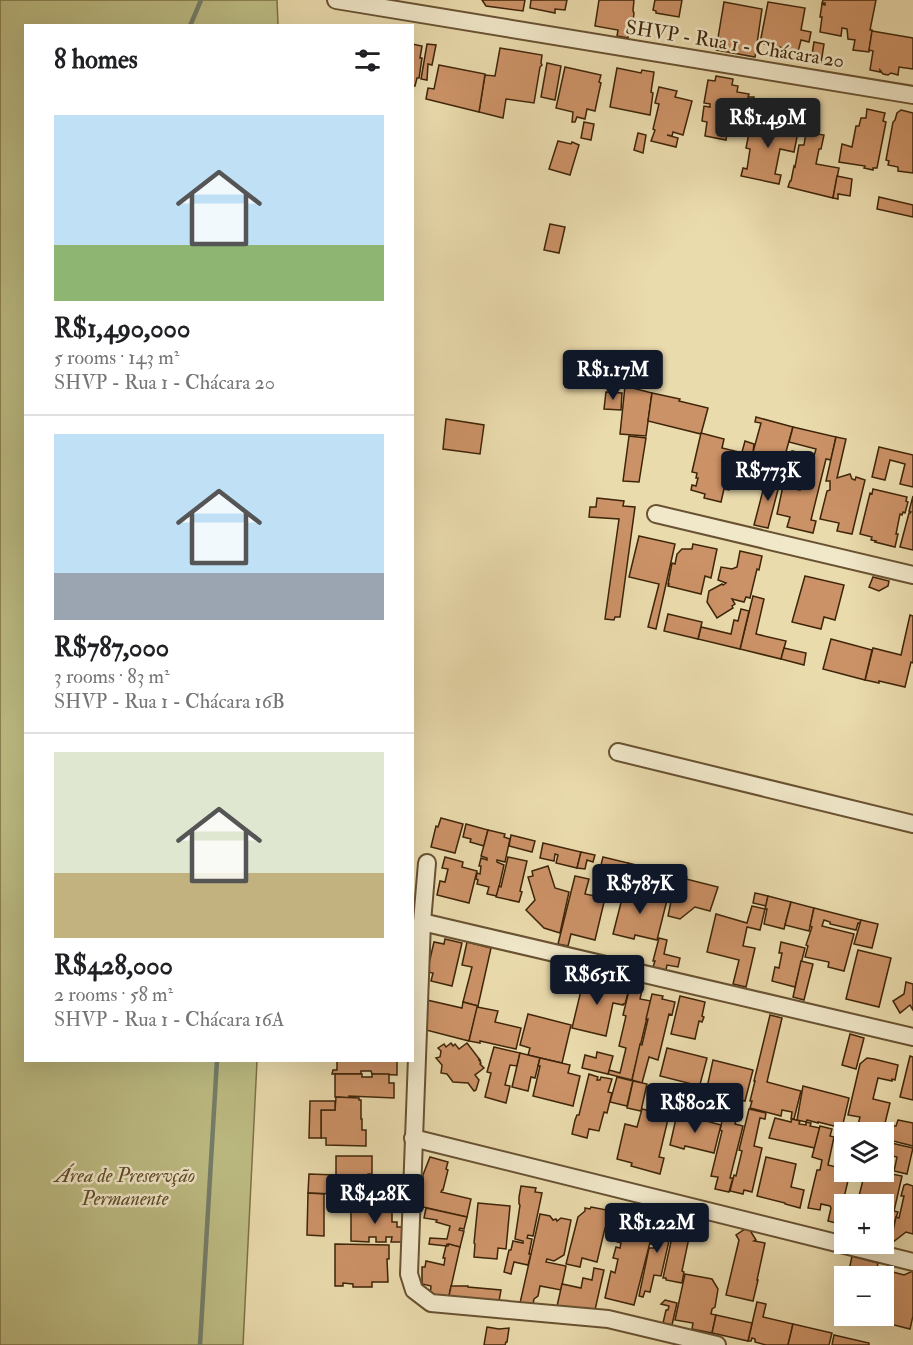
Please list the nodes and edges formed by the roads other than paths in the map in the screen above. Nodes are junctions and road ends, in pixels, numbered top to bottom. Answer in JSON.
{"nodes":[{"id":1,"x":336,"y":0,"type":"edge"},
{"id":2,"x":913,"y":94,"type":"edge"},
{"id":3,"x":656,"y":514,"type":"dead end"},
{"id":4,"x":913,"y":575,"type":"edge"},
{"id":5,"x":618,"y":752,"type":"dead end"},
{"id":6,"x":913,"y":824,"type":"edge"},
{"id":7,"x":427,"y":863,"type":"dead end"},
{"id":8,"x":422,"y":922,"type":"junction"},
{"id":9,"x":913,"y":1037,"type":"edge"},
{"id":10,"x":413,"y":1138,"type":"junction"},
{"id":11,"x":913,"y":1262,"type":"edge"},
{"id":12,"x":717,"y":1345,"type":"edge"}],
"edges":[{"from":1,"to":2,"type":"street","name":"SHVP - Rua 1 - Chácara 20"},
{"from":3,"to":4,"type":"street"},
{"from":5,"to":6,"type":"street"},
{"from":7,"to":8,"type":"street"},
{"from":8,"to":9,"type":"street"},
{"from":8,"to":10,"type":"street"},
{"from":10,"to":11,"type":"street"},
{"from":10,"to":12,"type":"street"}]}
